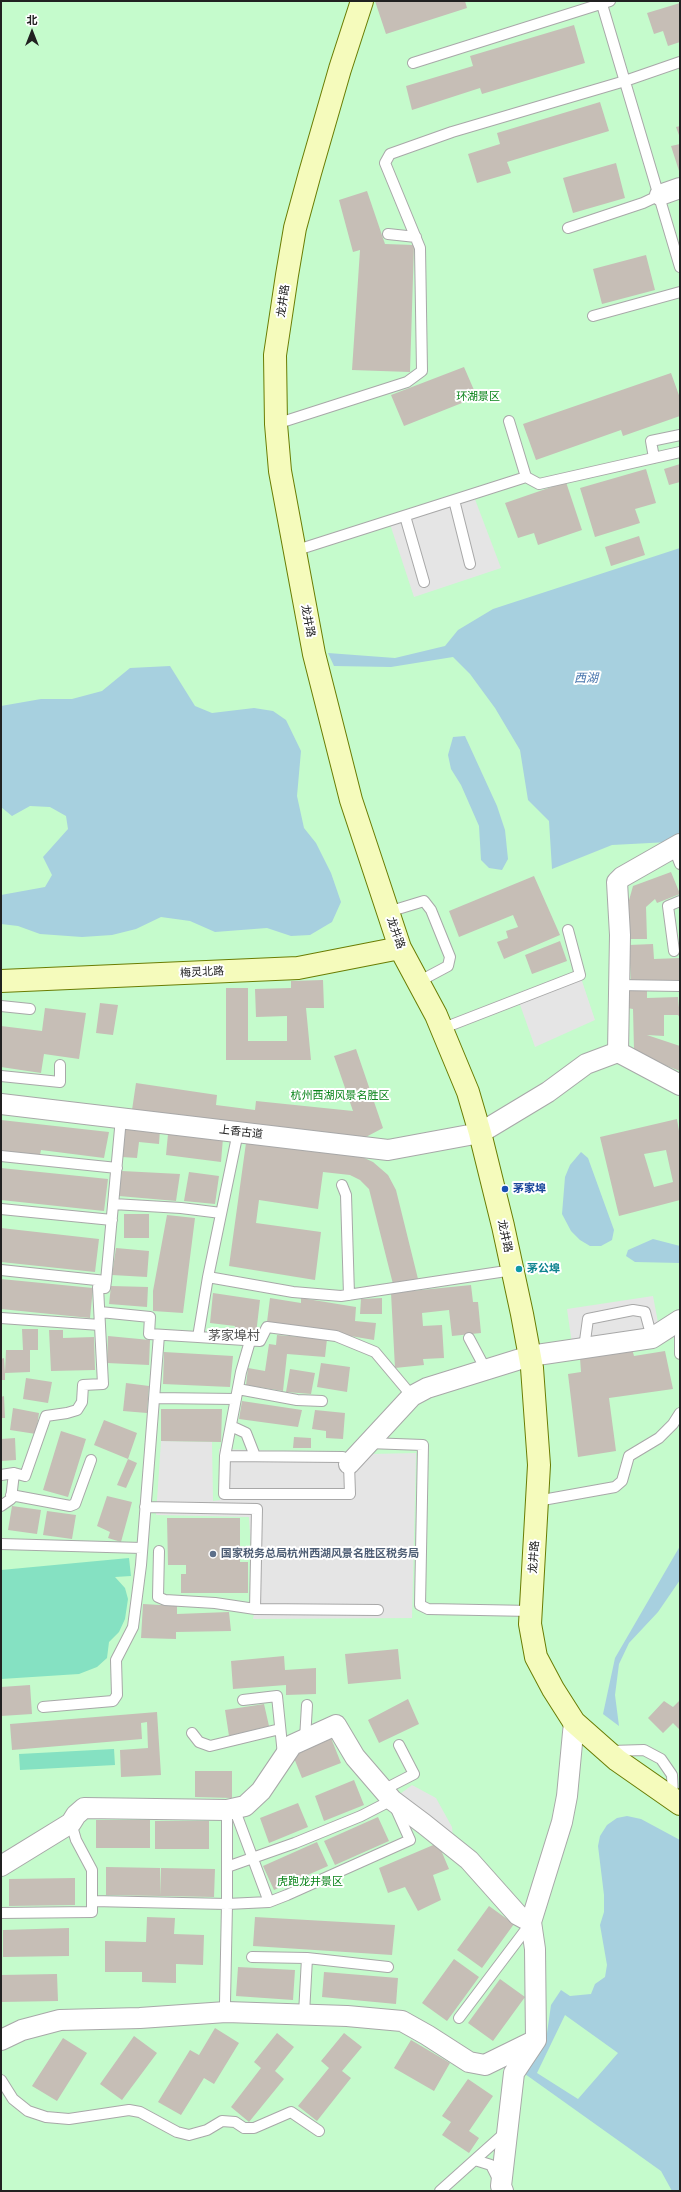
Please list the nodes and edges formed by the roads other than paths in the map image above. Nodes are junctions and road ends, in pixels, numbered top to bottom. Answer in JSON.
{"nodes":[{"id":1,"x":362,"y":1,"type":"edge"},
{"id":2,"x":604,"y":2,"type":"edge"},
{"id":3,"x":680,"y":62,"type":"edge"},
{"id":4,"x":413,"y":63,"type":"dead end"},
{"id":5,"x":625,"y":81,"type":"junction"},
{"id":6,"x":680,"y":188,"type":"edge"},
{"id":7,"x":660,"y":195,"type":"junction"},
{"id":8,"x":568,"y":228,"type":"dead end"},
{"id":9,"x":388,"y":234,"type":"dead end"},
{"id":10,"x":416,"y":237,"type":"junction"},
{"id":11,"x":680,"y":267,"type":"edge"},
{"id":12,"x":680,"y":292,"type":"edge"},
{"id":13,"x":593,"y":316,"type":"dead end"},
{"id":14,"x":509,"y":422,"type":"dead end"},
{"id":15,"x":276,"y":424,"type":"junction"},
{"id":16,"x":680,"y":435,"type":"edge"},
{"id":17,"x":680,"y":452,"type":"edge"},
{"id":18,"x":654,"y":458,"type":"junction"},
{"id":19,"x":526,"y":478,"type":"junction"},
{"id":20,"x":454,"y":500,"type":"junction"},
{"id":21,"x":405,"y":516,"type":"junction"},
{"id":22,"x":294,"y":550,"type":"junction"},
{"id":23,"x":470,"y":564,"type":"dead end"},
{"id":24,"x":424,"y":582,"type":"dead end"},
{"id":25,"x":678,"y":852,"type":"edge"},
{"id":26,"x":680,"y":901,"type":"edge"},
{"id":27,"x":388,"y":912,"type":"junction"},
{"id":28,"x":676,"y":927,"type":"edge"},
{"id":29,"x":568,"y":930,"type":"dead end"},
{"id":30,"x":400,"y":948,"type":"junction"},
{"id":31,"x":674,"y":951,"type":"dead end"},
{"id":32,"x":1,"y":981,"type":"edge"},
{"id":33,"x":418,"y":982,"type":"junction"},
{"id":34,"x":619,"y":986,"type":"junction"},
{"id":35,"x":680,"y":986,"type":"edge"},
{"id":36,"x":1,"y":1006,"type":"edge"},
{"id":37,"x":30,"y":1009,"type":"dead end"},
{"id":38,"x":441,"y":1029,"type":"junction"},
{"id":39,"x":618,"y":1052,"type":"junction"},
{"id":40,"x":60,"y":1065,"type":"dead end"},
{"id":41,"x":1,"y":1076,"type":"edge"},
{"id":42,"x":680,"y":1084,"type":"edge"},
{"id":43,"x":1,"y":1104,"type":"edge"},
{"id":44,"x":121,"y":1118,"type":"junction"},
{"id":45,"x":238,"y":1132,"type":"junction"},
{"id":46,"x":480,"y":1133,"type":"junction"},
{"id":47,"x":1,"y":1156,"type":"edge"},
{"id":48,"x":117,"y":1168,"type":"junction"},
{"id":49,"x":342,"y":1185,"type":"dead end"},
{"id":50,"x":114,"y":1204,"type":"junction"},
{"id":51,"x":1,"y":1209,"type":"edge"},
{"id":52,"x":221,"y":1213,"type":"junction"},
{"id":53,"x":112,"y":1220,"type":"junction"},
{"id":54,"x":1,"y":1270,"type":"edge"},
{"id":55,"x":513,"y":1270,"type":"junction"},
{"id":56,"x":208,"y":1277,"type":"junction"},
{"id":57,"x":106,"y":1281,"type":"junction"},
{"id":58,"x":349,"y":1295,"type":"junction"},
{"id":59,"x":100,"y":1312,"type":"junction"},
{"id":60,"x":1,"y":1318,"type":"edge"},
{"id":61,"x":680,"y":1320,"type":"edge"},
{"id":62,"x":100,"y":1325,"type":"junction"},
{"id":63,"x":159,"y":1335,"type":"junction"},
{"id":64,"x":680,"y":1336,"type":"edge"},
{"id":65,"x":198,"y":1337,"type":"junction"},
{"id":66,"x":469,"y":1338,"type":"dead end"},
{"id":67,"x":652,"y":1338,"type":"junction"},
{"id":68,"x":250,"y":1341,"type":"junction"},
{"id":69,"x":584,"y":1348,"type":"junction"},
{"id":70,"x":680,"y":1354,"type":"edge"},
{"id":71,"x":530,"y":1356,"type":"junction"},
{"id":72,"x":486,"y":1370,"type":"junction"},
{"id":73,"x":237,"y":1394,"type":"junction"},
{"id":74,"x":412,"y":1396,"type":"junction"},
{"id":75,"x":154,"y":1398,"type":"junction"},
{"id":76,"x":322,"y":1401,"type":"dead end"},
{"id":77,"x":680,"y":1413,"type":"edge"},
{"id":78,"x":231,"y":1426,"type":"junction"},
{"id":79,"x":368,"y":1443,"type":"junction"},
{"id":80,"x":225,"y":1456,"type":"junction"},
{"id":81,"x":255,"y":1456,"type":"junction"},
{"id":82,"x":91,"y":1460,"type":"dead end"},
{"id":83,"x":349,"y":1464,"type":"junction"},
{"id":84,"x":14,"y":1473,"type":"junction"},
{"id":85,"x":1,"y":1475,"type":"edge"},
{"id":86,"x":11,"y":1496,"type":"junction"},
{"id":87,"x":537,"y":1501,"type":"junction"},
{"id":88,"x":1,"y":1506,"type":"edge"},
{"id":89,"x":145,"y":1507,"type":"junction"},
{"id":90,"x":1,"y":1544,"type":"edge"},
{"id":91,"x":142,"y":1548,"type":"junction"},
{"id":92,"x":159,"y":1551,"type":"dead end"},
{"id":93,"x":255,"y":1609,"type":"junction"},
{"id":94,"x":378,"y":1610,"type":"dead end"},
{"id":95,"x":530,"y":1611,"type":"junction"},
{"id":96,"x":243,"y":1700,"type":"dead end"},
{"id":97,"x":307,"y":1705,"type":"dead end"},
{"id":98,"x":43,"y":1706,"type":"dead end"},
{"id":99,"x":574,"y":1722,"type":"junction"},
{"id":100,"x":280,"y":1729,"type":"junction"},
{"id":101,"x":192,"y":1733,"type":"dead end"},
{"id":102,"x":306,"y":1739,"type":"junction"},
{"id":103,"x":398,"y":1745,"type":"dead end"},
{"id":104,"x":283,"y":1758,"type":"junction"},
{"id":105,"x":388,"y":1795,"type":"junction"},
{"id":106,"x":677,"y":1802,"type":"edge"},
{"id":107,"x":231,"y":1809,"type":"junction"},
{"id":108,"x":71,"y":1823,"type":"junction"},
{"id":109,"x":251,"y":1858,"type":"junction"},
{"id":110,"x":1,"y":1866,"type":"edge"},
{"id":111,"x":227,"y":1867,"type":"junction"},
{"id":112,"x":93,"y":1901,"type":"junction"},
{"id":113,"x":268,"y":1902,"type":"junction"},
{"id":114,"x":227,"y":1904,"type":"junction"},
{"id":115,"x":1,"y":1913,"type":"edge"},
{"id":116,"x":531,"y":1922,"type":"junction"},
{"id":117,"x":252,"y":1957,"type":"dead end"},
{"id":118,"x":307,"y":1958,"type":"junction"},
{"id":119,"x":388,"y":1967,"type":"dead end"},
{"id":120,"x":226,"y":2012,"type":"junction"},
{"id":121,"x":304,"y":2014,"type":"junction"},
{"id":122,"x":459,"y":2018,"type":"dead end"},
{"id":123,"x":1,"y":2040,"type":"edge"},
{"id":124,"x":536,"y":2040,"type":"junction"},
{"id":125,"x":1,"y":2080,"type":"edge"},
{"id":126,"x":508,"y":2130,"type":"junction"},
{"id":127,"x":319,"y":2131,"type":"dead end"},
{"id":128,"x":475,"y":2160,"type":"junction"},
{"id":129,"x":502,"y":2189,"type":"edge"},
{"id":130,"x":440,"y":2191,"type":"edge"}],
"edges":[{"from":1,"to":15,"type":"street","name":"龙井路"},
{"from":2,"to":4,"type":"lane"},
{"from":2,"to":5,"type":"lane"},
{"from":3,"to":5,"type":"lane"},
{"from":5,"to":7,"type":"lane"},
{"from":5,"to":10,"type":"lane"},
{"from":6,"to":7,"type":"street"},
{"from":7,"to":8,"type":"lane"},
{"from":7,"to":11,"type":"lane"},
{"from":9,"to":10,"type":"lane"},
{"from":10,"to":15,"type":"lane"},
{"from":12,"to":13,"type":"lane"},
{"from":14,"to":19,"type":"lane"},
{"from":15,"to":22,"type":"street","name":"龙井路"},
{"from":16,"to":18,"type":"lane"},
{"from":17,"to":18,"type":"lane"},
{"from":18,"to":19,"type":"lane"},
{"from":19,"to":20,"type":"lane"},
{"from":20,"to":21,"type":"lane"},
{"from":20,"to":23,"type":"lane"},
{"from":21,"to":22,"type":"lane"},
{"from":21,"to":24,"type":"lane"},
{"from":22,"to":27,"type":"street","name":"龙井路"},
{"from":25,"to":34,"type":"street"},
{"from":26,"to":28,"type":"lane"},
{"from":27,"to":30,"type":"street","name":"龙井路"},
{"from":27,"to":33,"type":"lane"},
{"from":28,"to":31,"type":"lane"},
{"from":29,"to":38,"type":"lane"},
{"from":30,"to":32,"type":"street","name":"梅灵北路"},
{"from":30,"to":33,"type":"street","name":"龙井路"},
{"from":33,"to":38,"type":"street","name":"龙井路"},
{"from":34,"to":35,"type":"lane"},
{"from":34,"to":39,"type":"street"},
{"from":36,"to":37,"type":"lane"},
{"from":38,"to":46,"type":"street","name":"龙井路"},
{"from":39,"to":42,"type":"street"},
{"from":39,"to":46,"type":"street"},
{"from":40,"to":41,"type":"lane"},
{"from":43,"to":44,"type":"street","name":"上香古道"},
{"from":44,"to":45,"type":"street","name":"上香古道"},
{"from":44,"to":48,"type":"lane"},
{"from":45,"to":46,"type":"street","name":"上香古道"},
{"from":45,"to":52,"type":"lane"},
{"from":46,"to":55,"type":"street","name":"龙井路"},
{"from":47,"to":48,"type":"lane"},
{"from":48,"to":50,"type":"lane"},
{"from":49,"to":58,"type":"lane"},
{"from":50,"to":52,"type":"lane"},
{"from":50,"to":53,"type":"lane"},
{"from":51,"to":53,"type":"lane"},
{"from":52,"to":56,"type":"lane"},
{"from":53,"to":57,"type":"lane"},
{"from":54,"to":57,"type":"lane"},
{"from":55,"to":58,"type":"lane"},
{"from":55,"to":71,"type":"street","name":"龙井路"},
{"from":56,"to":58,"type":"lane"},
{"from":56,"to":65,"type":"lane"},
{"from":57,"to":59,"type":"lane"},
{"from":59,"to":62,"type":"lane"},
{"from":59,"to":63,"type":"lane"},
{"from":60,"to":62,"type":"lane"},
{"from":61,"to":67,"type":"street"},
{"from":62,"to":84,"type":"lane"},
{"from":63,"to":65,"type":"lane"},
{"from":63,"to":75,"type":"lane"},
{"from":64,"to":70,"type":"lane"},
{"from":65,"to":68,"type":"lane"},
{"from":66,"to":72,"type":"lane"},
{"from":67,"to":69,"type":"street"},
{"from":67,"to":69,"type":"lane"},
{"from":68,"to":73,"type":"lane"},
{"from":68,"to":74,"type":"lane"},
{"from":69,"to":71,"type":"street"},
{"from":71,"to":72,"type":"street"},
{"from":71,"to":87,"type":"street","name":"龙井路"},
{"from":72,"to":74,"type":"street"},
{"from":73,"to":75,"type":"lane"},
{"from":73,"to":76,"type":"lane"},
{"from":73,"to":78,"type":"lane"},
{"from":74,"to":79,"type":"street"},
{"from":75,"to":89,"type":"lane"},
{"from":77,"to":87,"type":"lane"},
{"from":78,"to":80,"type":"lane"},
{"from":78,"to":81,"type":"lane"},
{"from":79,"to":83,"type":"street"},
{"from":79,"to":95,"type":"lane"},
{"from":80,"to":81,"type":"lane"},
{"from":80,"to":83,"type":"lane"},
{"from":81,"to":83,"type":"lane"},
{"from":82,"to":86,"type":"lane"},
{"from":84,"to":85,"type":"lane"},
{"from":84,"to":86,"type":"lane"},
{"from":86,"to":88,"type":"lane"},
{"from":87,"to":95,"type":"street","name":"龙井路"},
{"from":89,"to":91,"type":"lane"},
{"from":89,"to":93,"type":"lane"},
{"from":90,"to":91,"type":"lane"},
{"from":91,"to":98,"type":"lane"},
{"from":92,"to":93,"type":"lane"},
{"from":93,"to":94,"type":"lane"},
{"from":95,"to":99,"type":"street","name":"龙井路"},
{"from":96,"to":100,"type":"lane"},
{"from":97,"to":102,"type":"lane"},
{"from":99,"to":106,"type":"street","name":"龙井路"},
{"from":99,"to":116,"type":"street"},
{"from":100,"to":101,"type":"lane"},
{"from":100,"to":104,"type":"lane"},
{"from":102,"to":104,"type":"street"},
{"from":102,"to":105,"type":"street"},
{"from":103,"to":105,"type":"lane"},
{"from":104,"to":107,"type":"street"},
{"from":105,"to":109,"type":"lane"},
{"from":105,"to":113,"type":"lane"},
{"from":105,"to":116,"type":"street"},
{"from":107,"to":108,"type":"street"},
{"from":107,"to":109,"type":"lane"},
{"from":107,"to":111,"type":"lane"},
{"from":108,"to":110,"type":"street"},
{"from":108,"to":112,"type":"lane"},
{"from":109,"to":111,"type":"lane"},
{"from":109,"to":113,"type":"lane"},
{"from":111,"to":114,"type":"lane"},
{"from":112,"to":114,"type":"lane"},
{"from":112,"to":115,"type":"lane"},
{"from":113,"to":114,"type":"lane"},
{"from":114,"to":120,"type":"lane"},
{"from":116,"to":122,"type":"lane"},
{"from":116,"to":124,"type":"street"},
{"from":117,"to":118,"type":"lane"},
{"from":118,"to":119,"type":"lane"},
{"from":118,"to":121,"type":"lane"},
{"from":120,"to":121,"type":"street"},
{"from":120,"to":123,"type":"street"},
{"from":121,"to":124,"type":"street"},
{"from":124,"to":126,"type":"street"},
{"from":125,"to":127,"type":"lane"},
{"from":126,"to":128,"type":"lane"},
{"from":126,"to":129,"type":"street"},
{"from":128,"to":129,"type":"lane"},
{"from":128,"to":130,"type":"lane"}]}
